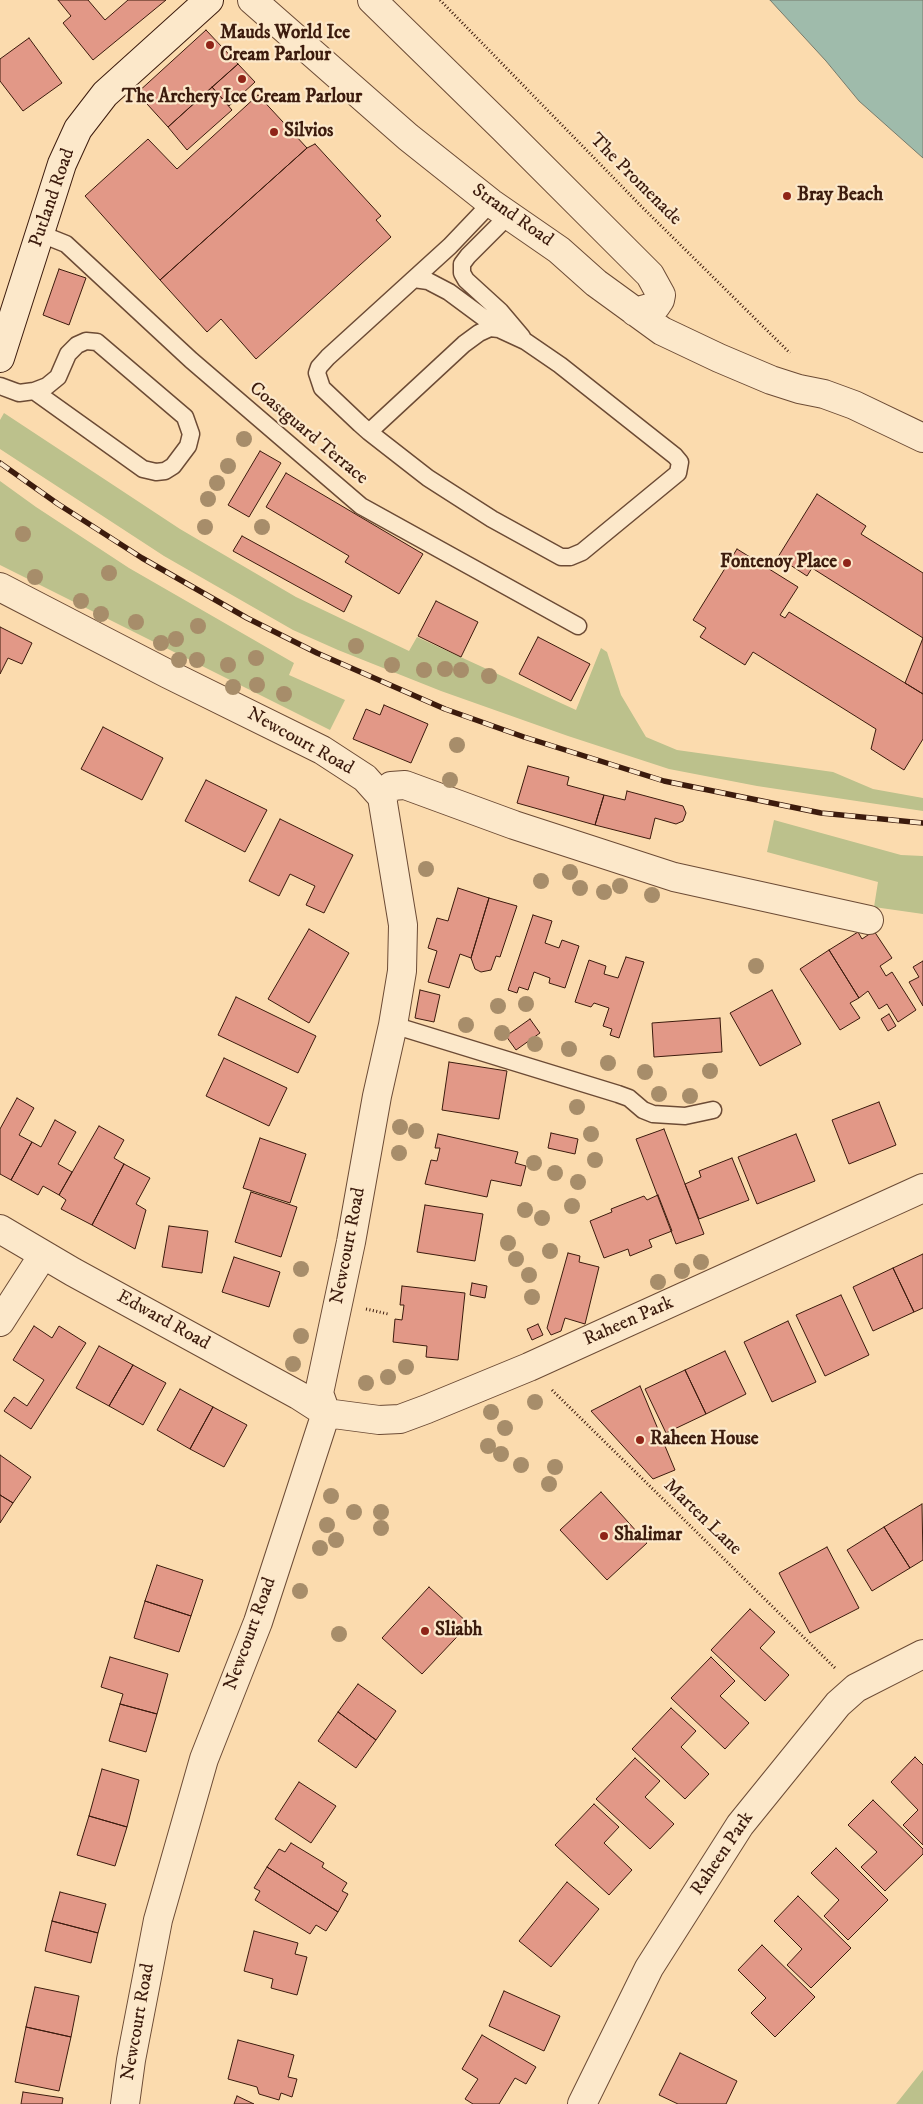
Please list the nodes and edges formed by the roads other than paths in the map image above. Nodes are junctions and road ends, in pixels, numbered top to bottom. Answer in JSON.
{"nodes":[{"id":1,"x":209,"y":0,"type":"edge"},
{"id":2,"x":252,"y":0,"type":"edge"},
{"id":3,"x":372,"y":0,"type":"edge"},
{"id":4,"x":500,"y":209,"type":"junction"},
{"id":5,"x":41,"y":234,"type":"junction"},
{"id":6,"x":414,"y":279,"type":"junction"},
{"id":7,"x":635,"y":312,"type":"junction"},
{"id":8,"x":499,"y":329,"type":"junction"},
{"id":9,"x":525,"y":341,"type":"junction"},
{"id":10,"x":0,"y":358,"type":"edge"},
{"id":11,"x":0,"y":386,"type":"edge"},
{"id":12,"x":34,"y":391,"type":"junction"},
{"id":13,"x":369,"y":432,"type":"junction"},
{"id":14,"x":923,"y":438,"type":"edge"},
{"id":15,"x":0,"y":587,"type":"edge"},
{"id":16,"x":578,"y":626,"type":"dead end"},
{"id":17,"x":382,"y":797,"type":"junction"},
{"id":18,"x":870,"y":920,"type":"dead end"},
{"id":19,"x":393,"y":1025,"type":"junction"},
{"id":20,"x":713,"y":1110,"type":"dead end"},
{"id":21,"x":923,"y":1188,"type":"edge"},
{"id":22,"x":0,"y":1229,"type":"edge"},
{"id":23,"x":43,"y":1255,"type":"junction"},
{"id":24,"x":0,"y":1322,"type":"edge"},
{"id":25,"x":326,"y":1413,"type":"junction"},
{"id":26,"x":923,"y":1654,"type":"edge"},
{"id":27,"x":125,"y":2104,"type":"edge"},
{"id":28,"x":582,"y":2104,"type":"edge"}],
"edges":[{"from":1,"to":5,"type":"street","name":"Putland Road"},
{"from":2,"to":4,"type":"street","name":"Strand Road"},
{"from":3,"to":7,"type":"street"},
{"from":4,"to":6,"type":"lane"},
{"from":4,"to":7,"type":"street","name":"Strand Road"},
{"from":4,"to":9,"type":"lane"},
{"from":5,"to":10,"type":"street","name":"Putland Road"},
{"from":5,"to":16,"type":"lane","name":"Coastguard Terrace"},
{"from":6,"to":8,"type":"lane"},
{"from":6,"to":13,"type":"lane"},
{"from":7,"to":14,"type":"street","name":"Strand Road"},
{"from":8,"to":9,"type":"lane"},
{"from":8,"to":13,"type":"lane"},
{"from":9,"to":13,"type":"lane"},
{"from":11,"to":12,"type":"lane"},
{"from":12,"to":12,"type":"lane"},
{"from":15,"to":17,"type":"street","name":"Newcourt Road"},
{"from":17,"to":18,"type":"street"},
{"from":17,"to":19,"type":"street","name":"Newcourt Road"},
{"from":19,"to":20,"type":"lane"},
{"from":19,"to":25,"type":"street","name":"Newcourt Road"},
{"from":21,"to":25,"type":"street","name":"Raheen Park"},
{"from":22,"to":23,"type":"street","name":"Edward Road"},
{"from":23,"to":24,"type":"street"},
{"from":23,"to":25,"type":"street","name":"Edward Road"},
{"from":25,"to":27,"type":"street","name":"Newcourt Road"},
{"from":26,"to":28,"type":"street","name":"Raheen Park"}]}
